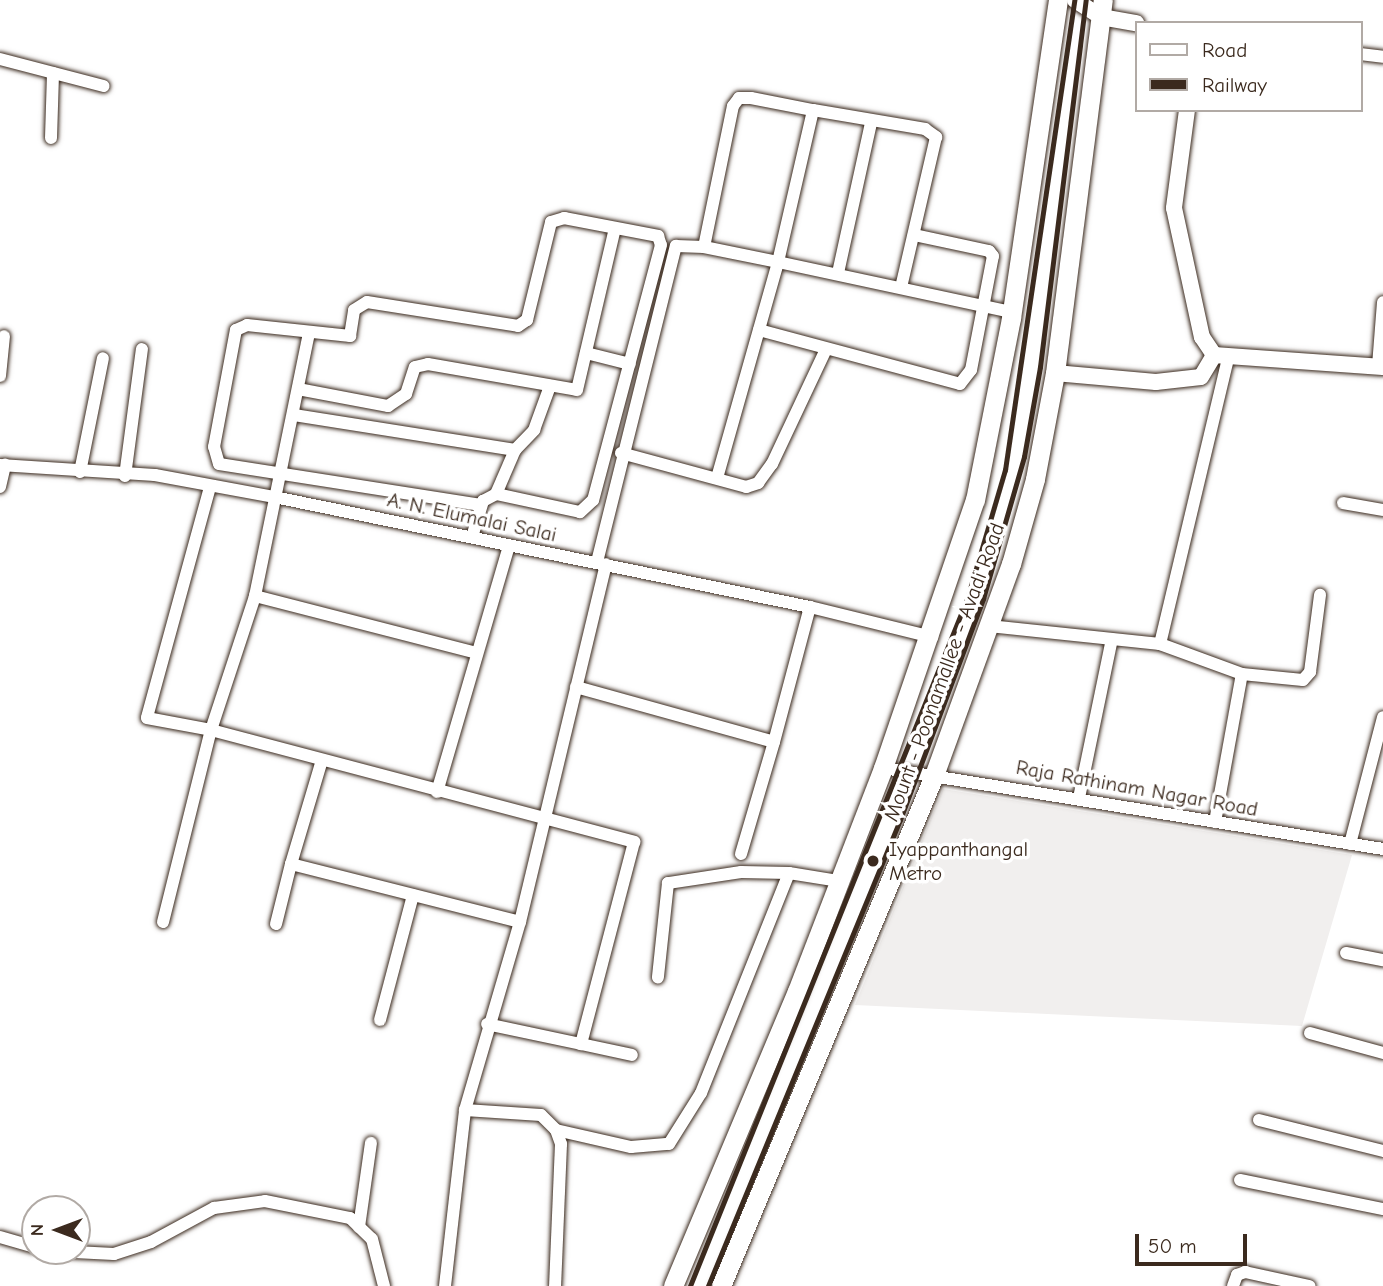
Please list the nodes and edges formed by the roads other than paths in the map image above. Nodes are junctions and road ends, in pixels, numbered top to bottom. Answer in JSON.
{"nodes":[{"id":1,"x":1058,"y":0,"type":"edge"},
{"id":2,"x":1076,"y":0,"type":"edge"},
{"id":3,"x":1102,"y":9,"type":"edge"},
{"id":4,"x":1134,"y":22,"type":"edge"},
{"id":5,"x":1362,"y":54,"type":"edge"},
{"id":6,"x":1383,"y":57,"type":"edge"},
{"id":7,"x":0,"y":59,"type":"edge"},
{"id":8,"x":53,"y":73,"type":"junction"},
{"id":9,"x":104,"y":86,"type":"dead end"},
{"id":10,"x":813,"y":110,"type":"junction"},
{"id":11,"x":1187,"y":112,"type":"edge"},
{"id":12,"x":871,"y":123,"type":"junction"},
{"id":13,"x":51,"y":138,"type":"dead end"},
{"id":14,"x":615,"y":228,"type":"junction"},
{"id":15,"x":914,"y":235,"type":"junction"},
{"id":16,"x":704,"y":247,"type":"junction"},
{"id":17,"x":778,"y":261,"type":"junction"},
{"id":18,"x":838,"y":273,"type":"junction"},
{"id":19,"x":901,"y":287,"type":"junction"},
{"id":20,"x":1383,"y":302,"type":"edge"},
{"id":21,"x":984,"y":305,"type":"junction"},
{"id":22,"x":1013,"y":312,"type":"junction"},
{"id":23,"x":759,"y":330,"type":"junction"},
{"id":24,"x":309,"y":332,"type":"junction"},
{"id":25,"x":4,"y":336,"type":"dead end"},
{"id":26,"x":142,"y":349,"type":"dead end"},
{"id":27,"x":826,"y":349,"type":"junction"},
{"id":28,"x":586,"y":354,"type":"junction"},
{"id":29,"x":1222,"y":355,"type":"junction"},
{"id":30,"x":103,"y":358,"type":"dead end"},
{"id":31,"x":630,"y":364,"type":"junction"},
{"id":32,"x":1380,"y":366,"type":"edge"},
{"id":33,"x":1055,"y":373,"type":"junction"},
{"id":34,"x":0,"y":376,"type":"edge"},
{"id":35,"x":550,"y":386,"type":"junction"},
{"id":36,"x":298,"y":389,"type":"junction"},
{"id":37,"x":294,"y":415,"type":"junction"},
{"id":38,"x":515,"y":450,"type":"junction"},
{"id":39,"x":621,"y":453,"type":"junction"},
{"id":40,"x":2,"y":465,"type":"edge"},
{"id":41,"x":80,"y":472,"type":"junction"},
{"id":42,"x":283,"y":473,"type":"junction"},
{"id":43,"x":125,"y":476,"type":"junction"},
{"id":44,"x":718,"y":478,"type":"junction"},
{"id":45,"x":0,"y":487,"type":"edge"},
{"id":46,"x":210,"y":487,"type":"junction"},
{"id":47,"x":496,"y":494,"type":"junction"},
{"id":48,"x":279,"y":498,"type":"junction"},
{"id":49,"x":1343,"y":503,"type":"dead end"},
{"id":50,"x":481,"y":505,"type":"junction"},
{"id":51,"x":1383,"y":510,"type":"edge"},
{"id":52,"x":472,"y":537,"type":"junction"},
{"id":53,"x":509,"y":545,"type":"junction"},
{"id":54,"x":601,"y":563,"type":"junction"},
{"id":55,"x":1320,"y":595,"type":"dead end"},
{"id":56,"x":255,"y":596,"type":"junction"},
{"id":57,"x":810,"y":607,"type":"junction"},
{"id":58,"x":989,"y":626,"type":"junction"},
{"id":59,"x":932,"y":637,"type":"junction"},
{"id":60,"x":1112,"y":639,"type":"junction"},
{"id":61,"x":1160,"y":644,"type":"junction"},
{"id":62,"x":477,"y":653,"type":"junction"},
{"id":63,"x":1242,"y":674,"type":"junction"},
{"id":64,"x":576,"y":687,"type":"junction"},
{"id":65,"x":1383,"y":717,"type":"edge"},
{"id":66,"x":211,"y":730,"type":"junction"},
{"id":67,"x":774,"y":742,"type":"junction"},
{"id":68,"x":322,"y":760,"type":"junction"},
{"id":69,"x":883,"y":768,"type":"junction"},
{"id":70,"x":933,"y":778,"type":"junction"},
{"id":71,"x":437,"y":792,"type":"junction"},
{"id":72,"x":1079,"y":798,"type":"junction"},
{"id":73,"x":545,"y":819,"type":"junction"},
{"id":74,"x":1215,"y":822,"type":"junction"},
{"id":75,"x":1350,"y":844,"type":"junction"},
{"id":76,"x":1383,"y":849,"type":"edge"},
{"id":77,"x":741,"y":854,"type":"dead end"},
{"id":78,"x":290,"y":864,"type":"junction"},
{"id":79,"x":789,"y":873,"type":"junction"},
{"id":80,"x":839,"y":881,"type":"junction"},
{"id":81,"x":413,"y":895,"type":"junction"},
{"id":82,"x":163,"y":922,"type":"dead end"},
{"id":83,"x":520,"y":922,"type":"junction"},
{"id":84,"x":276,"y":924,"type":"dead end"},
{"id":85,"x":1346,"y":953,"type":"dead end"},
{"id":86,"x":1383,"y":960,"type":"edge"},
{"id":87,"x":658,"y":977,"type":"dead end"},
{"id":88,"x":380,"y":1020,"type":"dead end"},
{"id":89,"x":487,"y":1024,"type":"junction"},
{"id":90,"x":1310,"y":1033,"type":"dead end"},
{"id":91,"x":581,"y":1044,"type":"junction"},
{"id":92,"x":1383,"y":1053,"type":"edge"},
{"id":93,"x":632,"y":1055,"type":"dead end"},
{"id":94,"x":465,"y":1110,"type":"junction"},
{"id":95,"x":1259,"y":1119,"type":"dead end"},
{"id":96,"x":556,"y":1130,"type":"junction"},
{"id":97,"x":371,"y":1143,"type":"dead end"},
{"id":98,"x":1383,"y":1151,"type":"edge"},
{"id":99,"x":1240,"y":1180,"type":"dead end"},
{"id":100,"x":1383,"y":1209,"type":"edge"},
{"id":101,"x":359,"y":1227,"type":"junction"},
{"id":102,"x":0,"y":1237,"type":"edge"},
{"id":103,"x":21,"y":1243,"type":"edge"},
{"id":104,"x":91,"y":1253,"type":"edge"},
{"id":105,"x":384,"y":1286,"type":"edge"},
{"id":106,"x":445,"y":1286,"type":"edge"},
{"id":107,"x":555,"y":1286,"type":"edge"},
{"id":108,"x":673,"y":1286,"type":"edge"},
{"id":109,"x":721,"y":1286,"type":"edge"},
{"id":110,"x":1233,"y":1286,"type":"edge"},
{"id":111,"x":1309,"y":1286,"type":"edge"}],
"edges":[{"from":1,"to":22,"type":"main road","name":"Mount - Poonamallee - Avadi Road"},
{"from":2,"to":3,"type":"street"},
{"from":3,"to":4,"type":"street"},
{"from":3,"to":33,"type":"main road","name":"Mount - Poonamallee - Avadi Road"},
{"from":5,"to":6,"type":"street"},
{"from":7,"to":8,"type":"street"},
{"from":8,"to":9,"type":"street"},
{"from":8,"to":13,"type":"street"},
{"from":10,"to":12,"type":"street"},
{"from":10,"to":16,"type":"street"},
{"from":10,"to":17,"type":"street"},
{"from":11,"to":29,"type":"street"},
{"from":12,"to":15,"type":"street"},
{"from":12,"to":18,"type":"street"},
{"from":14,"to":24,"type":"street"},
{"from":14,"to":28,"type":"street"},
{"from":14,"to":31,"type":"street"},
{"from":15,"to":19,"type":"street"},
{"from":15,"to":21,"type":"street"},
{"from":16,"to":17,"type":"street"},
{"from":16,"to":39,"type":"street"},
{"from":17,"to":18,"type":"street"},
{"from":17,"to":23,"type":"street"},
{"from":18,"to":19,"type":"street"},
{"from":19,"to":21,"type":"street"},
{"from":20,"to":32,"type":"street"},
{"from":21,"to":22,"type":"street"},
{"from":21,"to":27,"type":"street"},
{"from":22,"to":59,"type":"main road","name":"Mount - Poonamallee - Avadi Road"},
{"from":23,"to":27,"type":"street"},
{"from":23,"to":44,"type":"street"},
{"from":24,"to":36,"type":"street"},
{"from":24,"to":42,"type":"street"},
{"from":25,"to":34,"type":"street"},
{"from":26,"to":43,"type":"street"},
{"from":27,"to":44,"type":"street"},
{"from":28,"to":31,"type":"street"},
{"from":28,"to":35,"type":"street"},
{"from":29,"to":32,"type":"street"},
{"from":29,"to":33,"type":"street"},
{"from":29,"to":61,"type":"street"},
{"from":30,"to":41,"type":"street"},
{"from":31,"to":47,"type":"street"},
{"from":33,"to":58,"type":"main road","name":"Mount - Poonamallee - Avadi Road"},
{"from":35,"to":36,"type":"street"},
{"from":35,"to":38,"type":"street"},
{"from":36,"to":37,"type":"street"},
{"from":37,"to":38,"type":"street"},
{"from":37,"to":42,"type":"street"},
{"from":38,"to":47,"type":"street"},
{"from":39,"to":44,"type":"street"},
{"from":39,"to":54,"type":"street"},
{"from":40,"to":41,"type":"street","name":"A. N. Elumalai Salai"},
{"from":40,"to":45,"type":"street"},
{"from":41,"to":43,"type":"street","name":"A. N. Elumalai Salai"},
{"from":42,"to":48,"type":"street"},
{"from":42,"to":50,"type":"street"},
{"from":43,"to":46,"type":"street","name":"A. N. Elumalai Salai"},
{"from":46,"to":48,"type":"street","name":"A. N. Elumalai Salai"},
{"from":46,"to":66,"type":"street"},
{"from":47,"to":50,"type":"street"},
{"from":48,"to":52,"type":"street","name":"A. N. Elumalai Salai"},
{"from":48,"to":56,"type":"street"},
{"from":49,"to":51,"type":"street"},
{"from":50,"to":52,"type":"street"},
{"from":52,"to":53,"type":"street","name":"A. N. Elumalai Salai"},
{"from":53,"to":54,"type":"street","name":"A. N. Elumalai Salai"},
{"from":53,"to":62,"type":"street"},
{"from":54,"to":57,"type":"street","name":"A. N. Elumalai Salai"},
{"from":54,"to":64,"type":"street"},
{"from":55,"to":63,"type":"street"},
{"from":56,"to":62,"type":"street"},
{"from":56,"to":66,"type":"street"},
{"from":57,"to":59,"type":"street","name":"A. N. Elumalai Salai"},
{"from":57,"to":67,"type":"street"},
{"from":58,"to":60,"type":"street"},
{"from":58,"to":70,"type":"main road","name":"Mount - Poonamallee - Avadi Road"},
{"from":59,"to":69,"type":"main road","name":"Mount - Poonamallee - Avadi Road"},
{"from":60,"to":61,"type":"street"},
{"from":60,"to":72,"type":"street"},
{"from":61,"to":63,"type":"street"},
{"from":62,"to":71,"type":"street"},
{"from":63,"to":74,"type":"street"},
{"from":64,"to":67,"type":"street"},
{"from":64,"to":73,"type":"street"},
{"from":65,"to":75,"type":"street"},
{"from":66,"to":68,"type":"street"},
{"from":66,"to":82,"type":"street"},
{"from":67,"to":77,"type":"street"},
{"from":68,"to":71,"type":"street"},
{"from":68,"to":78,"type":"street"},
{"from":69,"to":70,"type":"street","name":"Raja Rathinam Nagar Road"},
{"from":69,"to":80,"type":"main road","name":"Mount - Poonamallee - Avadi Road"},
{"from":70,"to":72,"type":"street","name":"Raja Rathinam Nagar Road"},
{"from":70,"to":109,"type":"main road","name":"Mount - Poonamallee - Avadi Road"},
{"from":71,"to":73,"type":"street"},
{"from":72,"to":74,"type":"street","name":"Raja Rathinam Nagar Road"},
{"from":73,"to":83,"type":"street"},
{"from":73,"to":91,"type":"street"},
{"from":74,"to":75,"type":"street","name":"Raja Rathinam Nagar Road"},
{"from":75,"to":76,"type":"street","name":"Raja Rathinam Nagar Road"},
{"from":78,"to":81,"type":"street"},
{"from":78,"to":84,"type":"street"},
{"from":79,"to":80,"type":"street"},
{"from":79,"to":87,"type":"street"},
{"from":79,"to":96,"type":"street"},
{"from":80,"to":108,"type":"main road","name":"Mount - Poonamallee - Avadi Road"},
{"from":81,"to":83,"type":"street"},
{"from":81,"to":88,"type":"street"},
{"from":83,"to":89,"type":"street"},
{"from":85,"to":86,"type":"street"},
{"from":89,"to":91,"type":"street"},
{"from":89,"to":94,"type":"street"},
{"from":90,"to":92,"type":"street"},
{"from":91,"to":93,"type":"street"},
{"from":94,"to":96,"type":"street"},
{"from":94,"to":106,"type":"street"},
{"from":95,"to":98,"type":"street"},
{"from":96,"to":107,"type":"street"},
{"from":97,"to":101,"type":"street"},
{"from":99,"to":100,"type":"street"},
{"from":101,"to":104,"type":"street"},
{"from":101,"to":105,"type":"street"},
{"from":102,"to":103,"type":"street"},
{"from":110,"to":111,"type":"street"}]}
